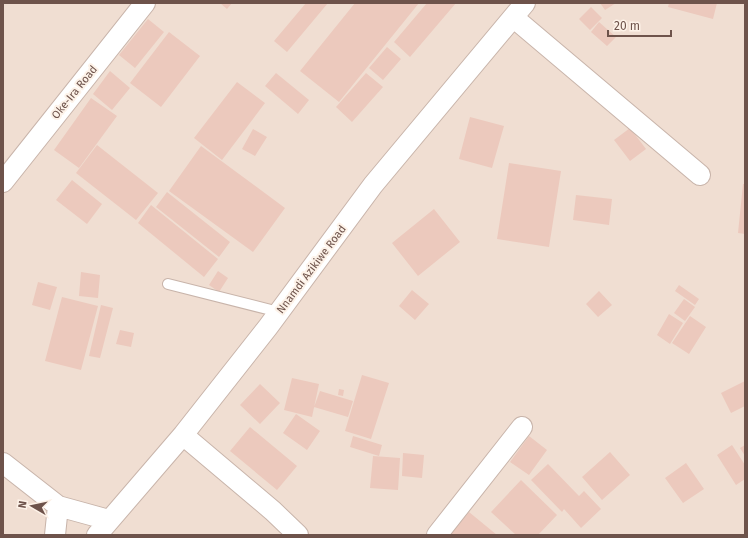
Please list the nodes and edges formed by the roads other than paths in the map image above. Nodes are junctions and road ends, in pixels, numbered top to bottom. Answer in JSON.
{"nodes":[{"id":1,"x":145,"y":3,"type":"edge"},
{"id":2,"x":519,"y":10,"type":"edge"},
{"id":3,"x":700,"y":175,"type":"dead end"},
{"id":4,"x":3,"y":182,"type":"edge"},
{"id":5,"x":168,"y":284,"type":"dead end"},
{"id":6,"x":279,"y":312,"type":"junction"},
{"id":7,"x":522,"y":427,"type":"dead end"},
{"id":8,"x":183,"y":435,"type":"junction"},
{"id":9,"x":3,"y":463,"type":"edge"},
{"id":10,"x":58,"y":506,"type":"junction"},
{"id":11,"x":103,"y":528,"type":"edge"},
{"id":12,"x":55,"y":535,"type":"edge"},
{"id":13,"x":298,"y":535,"type":"edge"},
{"id":14,"x":437,"y":535,"type":"edge"}],
"edges":[{"from":1,"to":4,"type":"street","name":"Oke-Ira Road"},
{"from":2,"to":3,"type":"street"},
{"from":2,"to":6,"type":"street","name":"Nnamdi Azikiwe Road"},
{"from":5,"to":6,"type":"lane"},
{"from":6,"to":8,"type":"street","name":"Nnamdi Azikiwe Road"},
{"from":7,"to":14,"type":"street"},
{"from":8,"to":11,"type":"street","name":"Nnamdi Azikiwe Road"},
{"from":8,"to":13,"type":"street"},
{"from":9,"to":10,"type":"street"},
{"from":10,"to":11,"type":"street"},
{"from":10,"to":12,"type":"street"}]}
